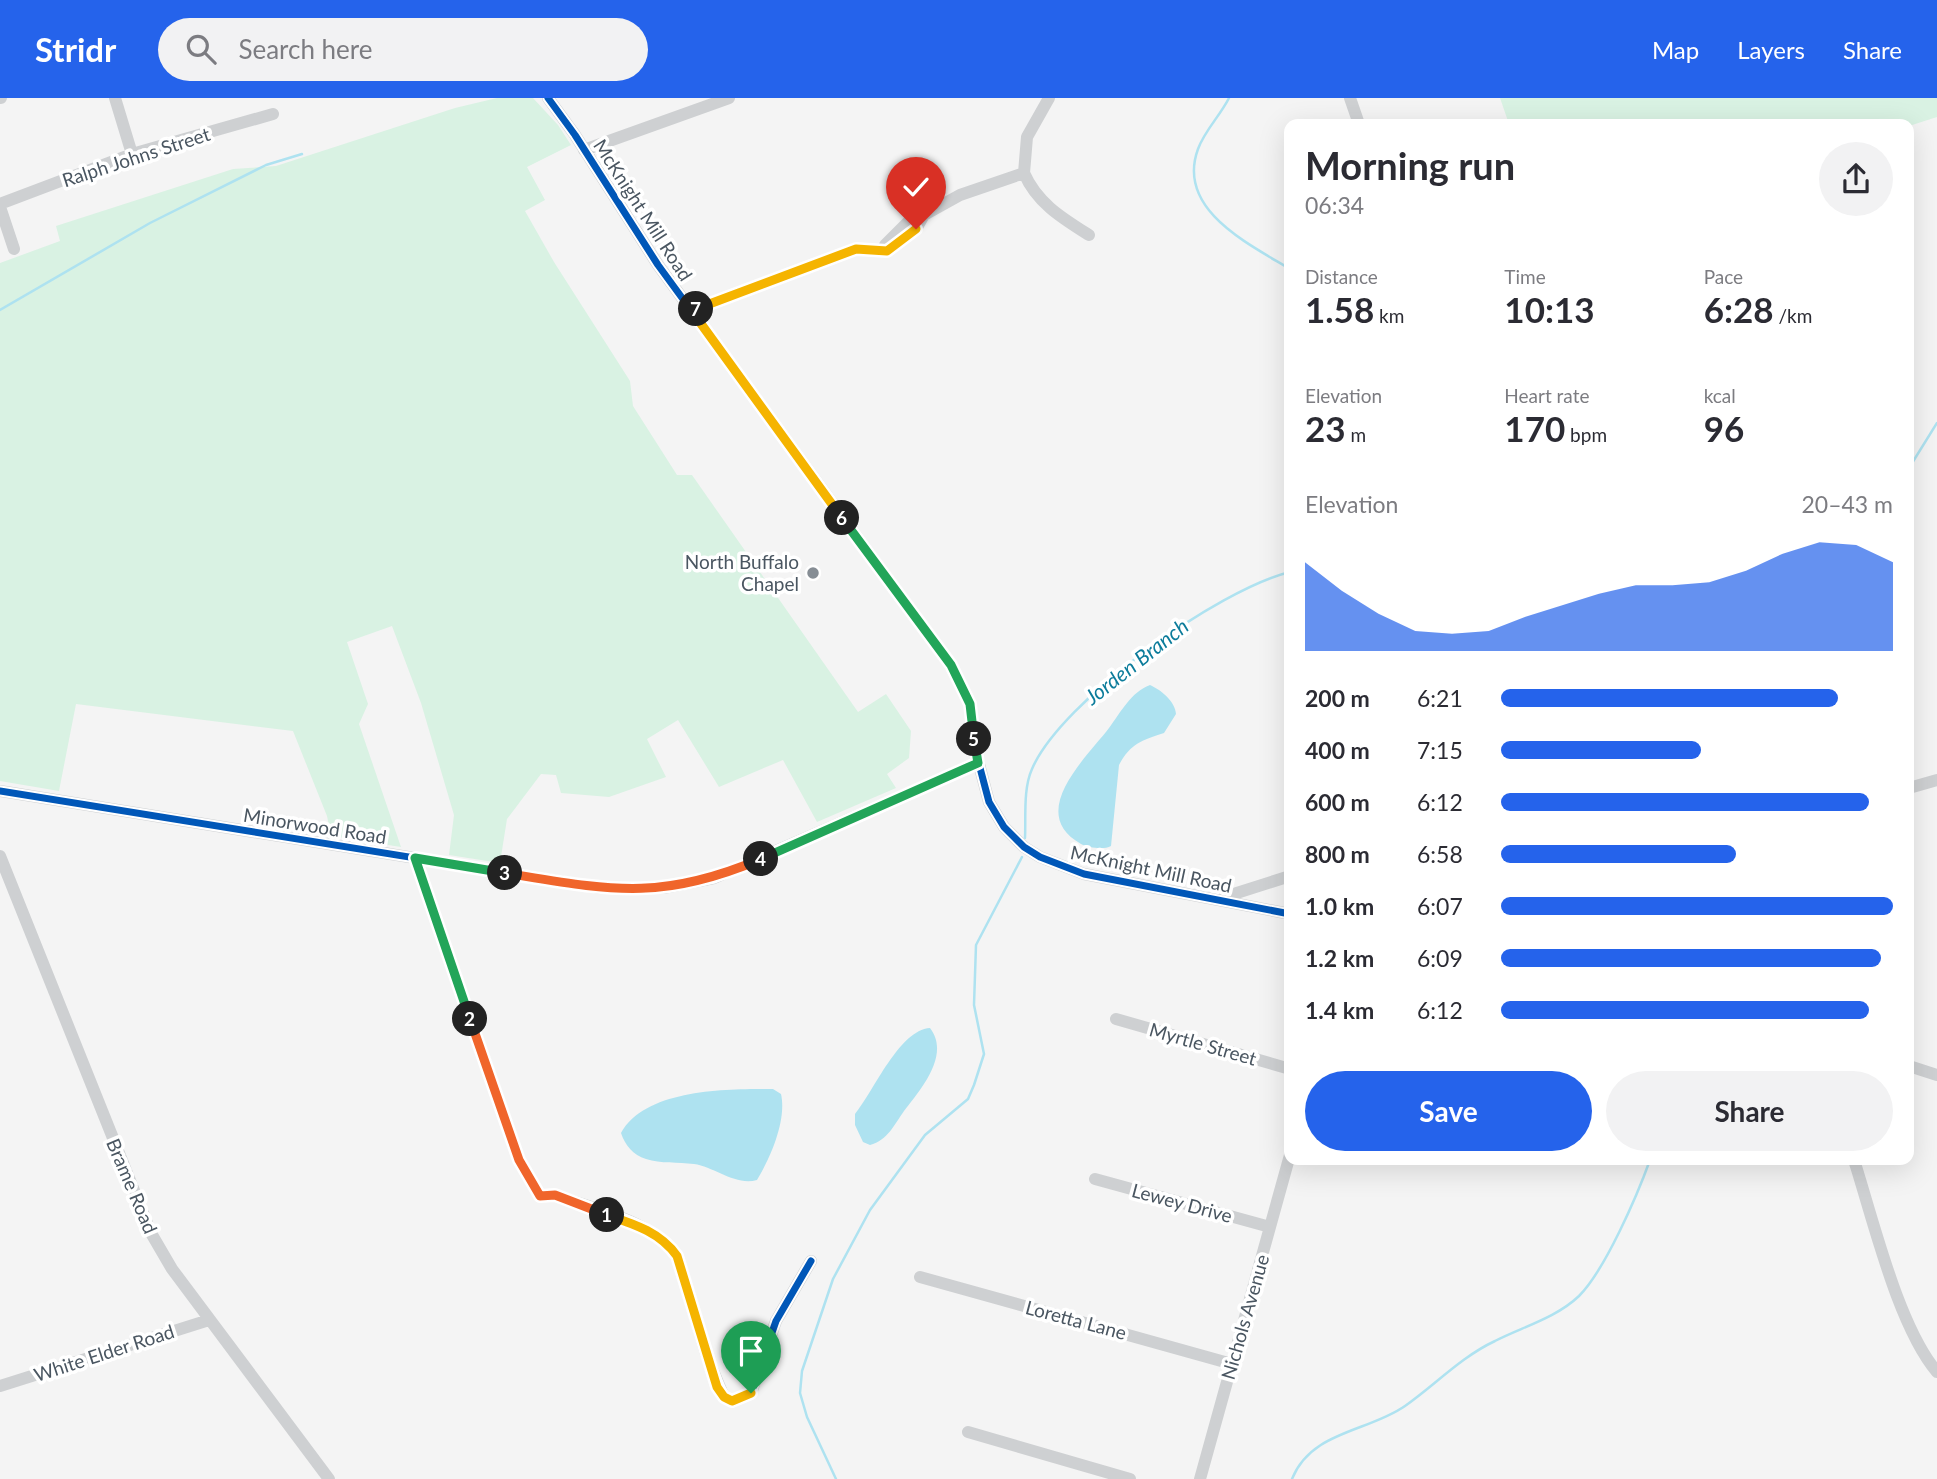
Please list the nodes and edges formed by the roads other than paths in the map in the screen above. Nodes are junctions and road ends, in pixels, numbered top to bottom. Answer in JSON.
{"nodes":[{"id":1,"x":115,"y":98,"type":"edge"},
{"id":2,"x":548,"y":98,"type":"edge"},
{"id":3,"x":729,"y":98,"type":"edge"},
{"id":4,"x":1049,"y":98,"type":"edge"},
{"id":5,"x":1350,"y":98,"type":"edge"},
{"id":6,"x":273,"y":114,"type":"dead end"},
{"id":7,"x":1357,"y":119,"type":"edge"},
{"id":8,"x":584,"y":150,"type":"junction"},
{"id":9,"x":132,"y":154,"type":"junction"},
{"id":10,"x":1024,"y":173,"type":"junction"},
{"id":11,"x":0,"y":205,"type":"edge"},
{"id":12,"x":1089,"y":235,"type":"dead end"},
{"id":13,"x":14,"y":249,"type":"dead end"},
{"id":14,"x":691,"y":310,"type":"junction"},
{"id":15,"x":978,"y":763,"type":"junction"},
{"id":16,"x":1937,"y":780,"type":"edge"},
{"id":17,"x":1914,"y":787,"type":"edge"},
{"id":18,"x":0,"y":791,"type":"edge"},
{"id":19,"x":0,"y":856,"type":"edge"},
{"id":20,"x":415,"y":858,"type":"junction"},
{"id":21,"x":1284,"y":878,"type":"edge"},
{"id":22,"x":1217,"y":899,"type":"junction"},
{"id":23,"x":1284,"y":913,"type":"edge"},
{"id":24,"x":1116,"y":1019,"type":"dead end"},
{"id":25,"x":1284,"y":1067,"type":"edge"},
{"id":26,"x":1914,"y":1068,"type":"edge"},
{"id":27,"x":1937,"y":1075,"type":"edge"},
{"id":28,"x":1287,"y":1165,"type":"edge"},
{"id":29,"x":1856,"y":1165,"type":"edge"},
{"id":30,"x":1095,"y":1180,"type":"dead end"},
{"id":31,"x":1270,"y":1227,"type":"junction"},
{"id":32,"x":811,"y":1261,"type":"dead end"},
{"id":33,"x":920,"y":1278,"type":"dead end"},
{"id":34,"x":209,"y":1320,"type":"junction"},
{"id":35,"x":1232,"y":1364,"type":"junction"},
{"id":36,"x":1937,"y":1372,"type":"edge"},
{"id":37,"x":0,"y":1386,"type":"edge"},
{"id":38,"x":968,"y":1432,"type":"dead end"},
{"id":39,"x":329,"y":1479,"type":"edge"},
{"id":40,"x":1130,"y":1479,"type":"edge"},
{"id":41,"x":1200,"y":1479,"type":"edge"}],
"edges":[{"from":1,"to":9,"type":"street"},
{"from":2,"to":8,"type":"street","name":"McKnight Mill Road"},
{"from":3,"to":8,"type":"street"},
{"from":4,"to":10,"type":"street"},
{"from":5,"to":7,"type":"street"},
{"from":6,"to":9,"type":"street","name":"Ralph Johns Street"},
{"from":8,"to":14,"type":"street","name":"McKnight Mill Road"},
{"from":9,"to":11,"type":"street","name":"Ralph Johns Street"},
{"from":10,"to":12,"type":"street"},
{"from":10,"to":14,"type":"street"},
{"from":11,"to":13,"type":"street"},
{"from":14,"to":15,"type":"street","name":"McKnight Mill Road"},
{"from":15,"to":20,"type":"street","name":"Minorwood Road"},
{"from":15,"to":22,"type":"street","name":"McKnight Mill Road"},
{"from":16,"to":17,"type":"street"},
{"from":18,"to":20,"type":"street","name":"Minorwood Road"},
{"from":19,"to":34,"type":"street","name":"Brame Road"},
{"from":20,"to":32,"type":"street"},
{"from":21,"to":22,"type":"street"},
{"from":22,"to":23,"type":"street","name":"McKnight Mill Road"},
{"from":24,"to":25,"type":"street","name":"Myrtle Street"},
{"from":26,"to":27,"type":"street"},
{"from":28,"to":31,"type":"street","name":"Nichols Avenue"},
{"from":29,"to":36,"type":"street"},
{"from":30,"to":31,"type":"street","name":"Lewey Drive"},
{"from":31,"to":35,"type":"street","name":"Nichols Avenue"},
{"from":33,"to":35,"type":"street","name":"Loretta Lane"},
{"from":34,"to":37,"type":"street","name":"White Elder Road"},
{"from":34,"to":39,"type":"street","name":"Brame Road"},
{"from":35,"to":41,"type":"street","name":"Nichols Avenue"},
{"from":38,"to":40,"type":"street"}]}
